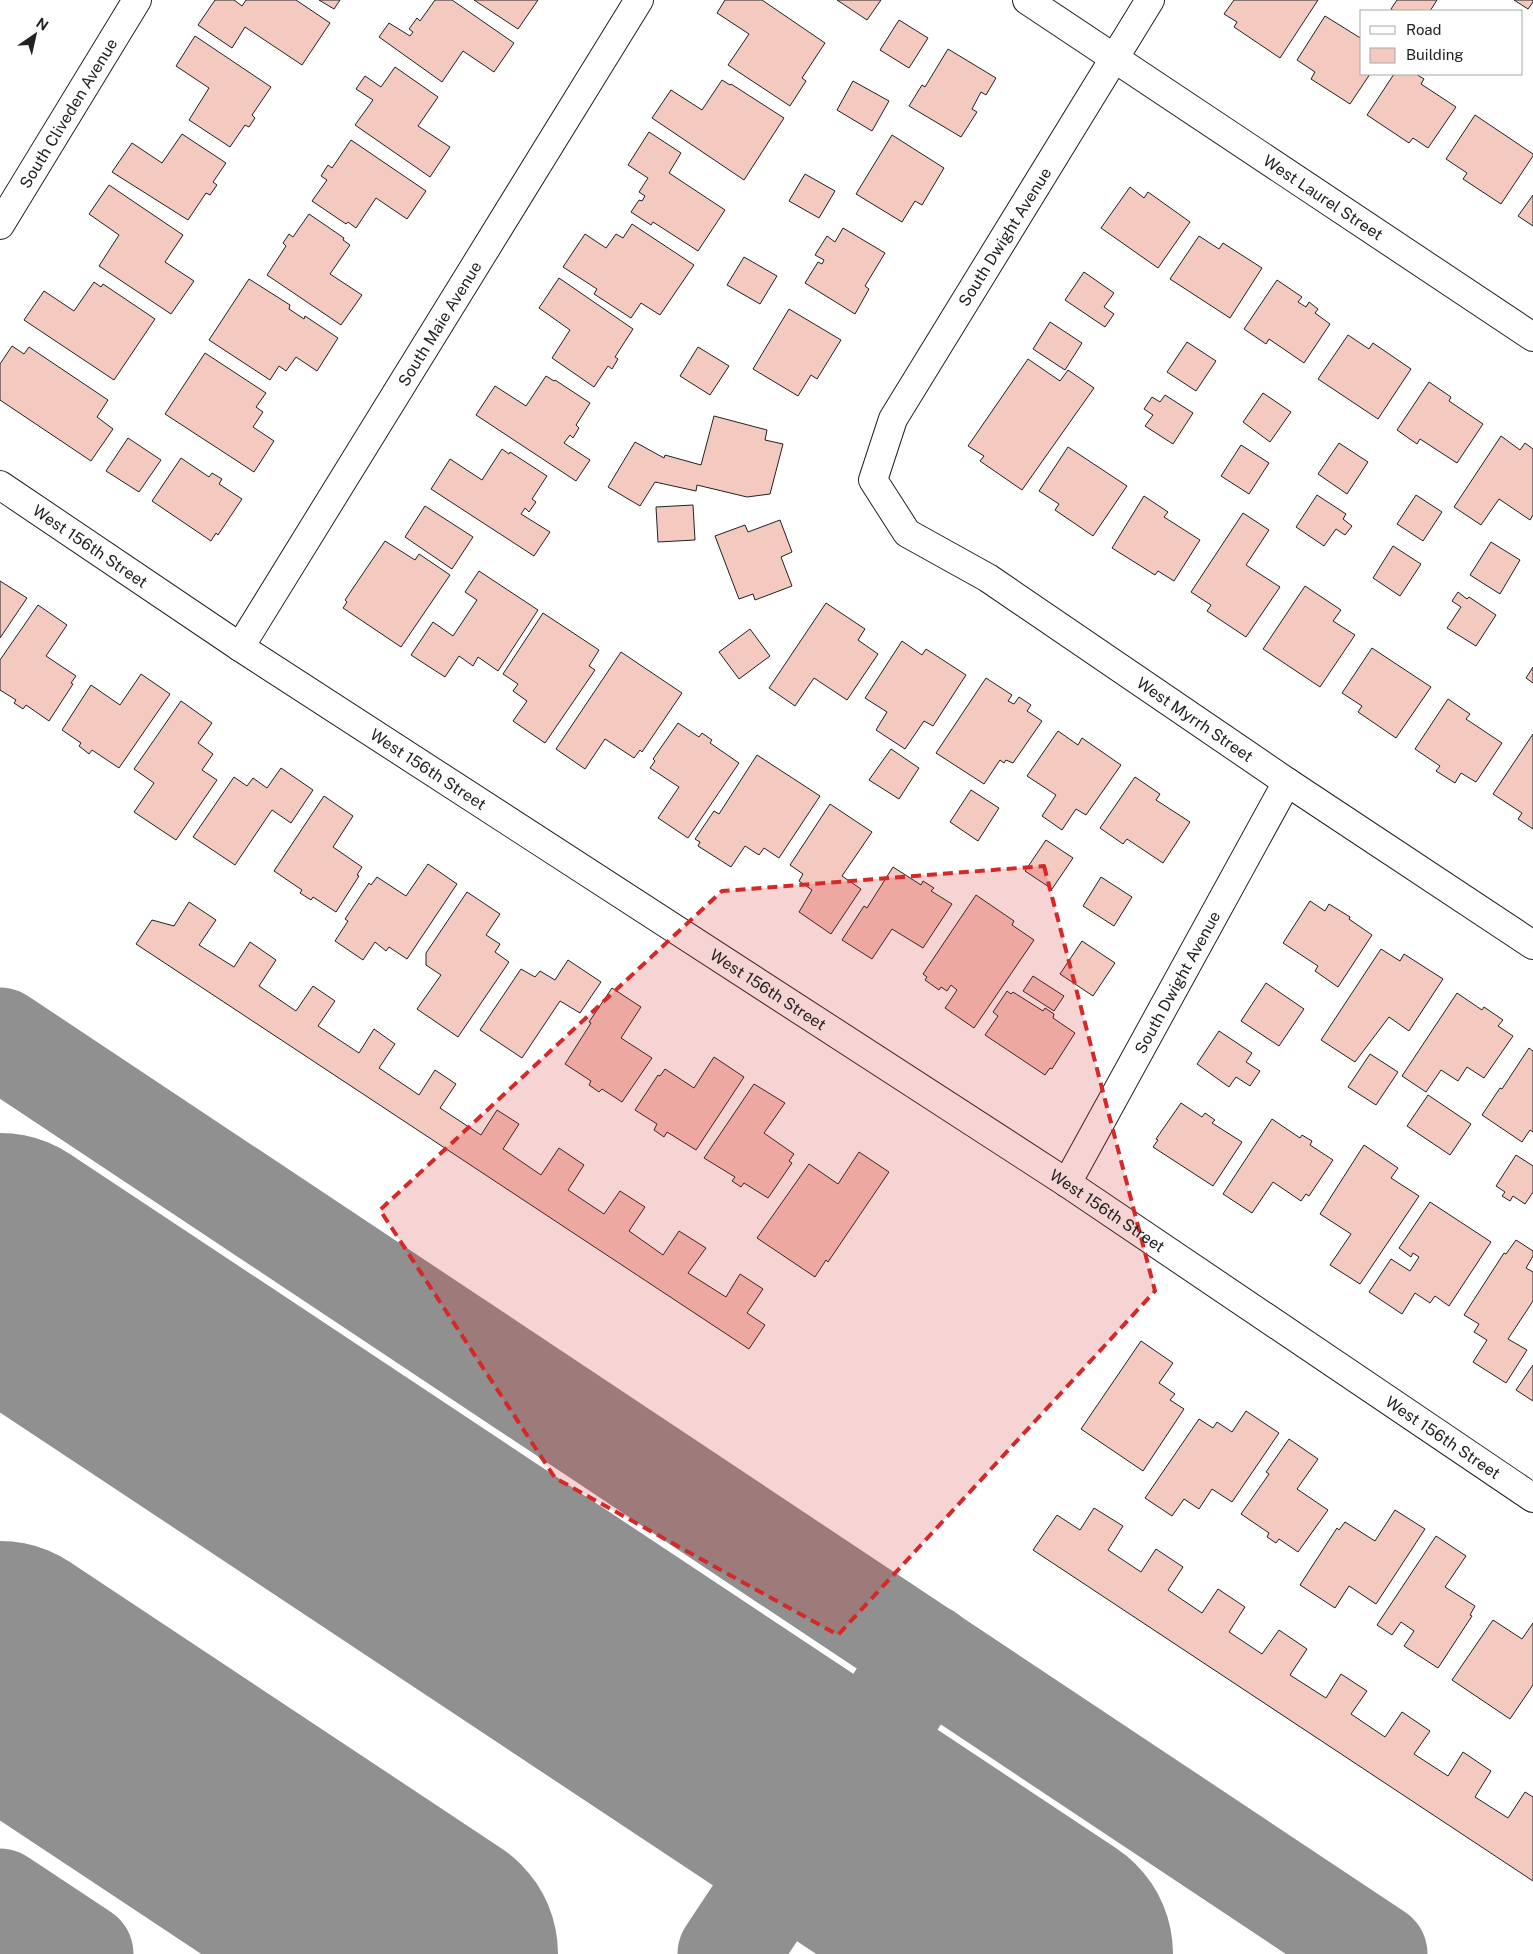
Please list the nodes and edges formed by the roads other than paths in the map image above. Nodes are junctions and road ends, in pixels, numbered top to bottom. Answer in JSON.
{"nodes":[{"id":1,"x":137,"y":0,"type":"edge"},
{"id":2,"x":639,"y":0,"type":"edge"},
{"id":3,"x":1027,"y":0,"type":"edge"},
{"id":4,"x":1150,"y":0,"type":"edge"},
{"id":5,"x":1114,"y":59,"type":"junction"},
{"id":6,"x":0,"y":225,"type":"edge"},
{"id":7,"x":1533,"y":336,"type":"edge"},
{"id":8,"x":873,"y":480,"type":"joint"},
{"id":9,"x":0,"y":485,"type":"edge"},
{"id":10,"x":240,"y":647,"type":"junction"},
{"id":11,"x":1287,"y":782,"type":"junction"},
{"id":12,"x":1533,"y":945,"type":"edge"},
{"id":13,"x":1067,"y":1183,"type":"junction"},
{"id":14,"x":1533,"y":1498,"type":"edge"}],
"edges":[{"from":1,"to":6,"type":"street","name":"South Cliveden Avenue"},
{"from":2,"to":10,"type":"street","name":"South Maie Avenue"},
{"from":3,"to":5,"type":"street","name":"West Laurel Street"},
{"from":4,"to":5,"type":"street","name":"South Dwight Avenue"},
{"from":5,"to":7,"type":"street","name":"West Laurel Street"},
{"from":5,"to":8,"type":"street","name":"South Dwight Avenue"},
{"from":8,"to":11,"type":"street","name":"West Myrrh Street"},
{"from":9,"to":10,"type":"street","name":"West 156th Street"},
{"from":10,"to":13,"type":"street","name":"West 156th Street"},
{"from":11,"to":12,"type":"street","name":"West Myrrh Street"},
{"from":11,"to":13,"type":"street","name":"South Dwight Avenue"},
{"from":13,"to":14,"type":"street","name":"West 156th Street"}]}
